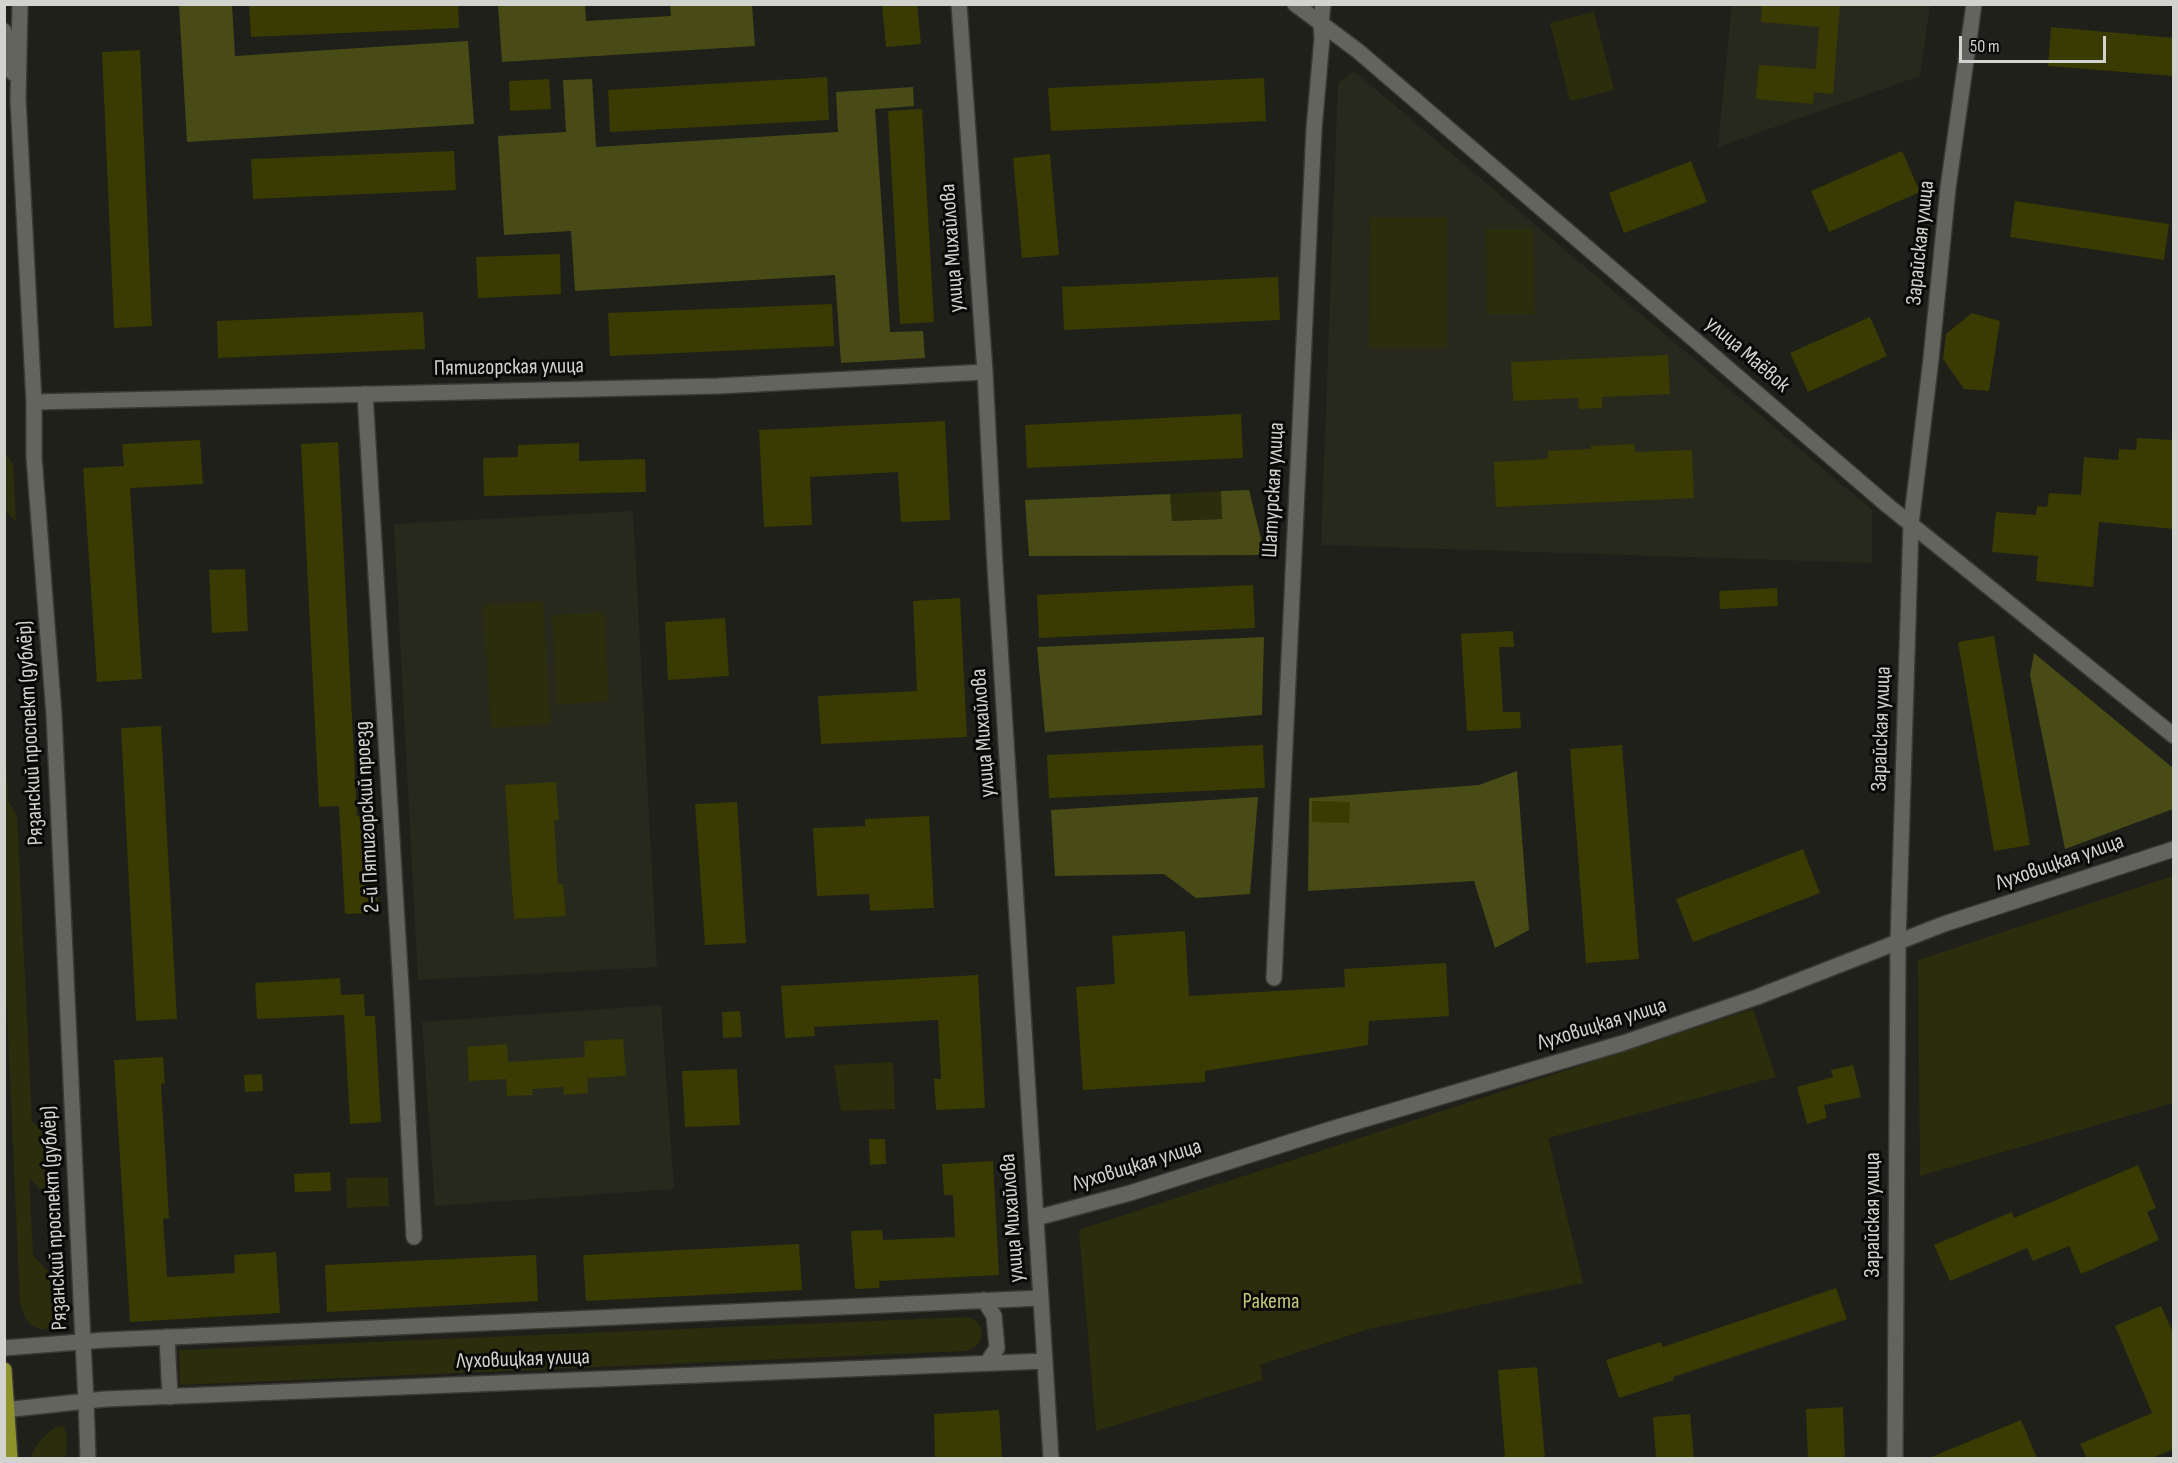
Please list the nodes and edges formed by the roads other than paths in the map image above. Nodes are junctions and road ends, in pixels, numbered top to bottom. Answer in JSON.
{"nodes":[{"id":1,"x":20,"y":4,"type":"edge"},
{"id":2,"x":959,"y":4,"type":"edge"},
{"id":3,"x":1294,"y":4,"type":"edge"},
{"id":4,"x":1323,"y":4,"type":"edge"},
{"id":5,"x":1974,"y":4,"type":"edge"},
{"id":6,"x":1321,"y":24,"type":"junction"},
{"id":7,"x":4,"y":31,"type":"edge"},
{"id":8,"x":18,"y":99,"type":"junction"},
{"id":9,"x":985,"y":372,"type":"junction"},
{"id":10,"x":365,"y":394,"type":"junction"},
{"id":11,"x":34,"y":402,"type":"junction"},
{"id":12,"x":1911,"y":524,"type":"junction"},
{"id":13,"x":2174,"y":736,"type":"edge"},
{"id":14,"x":2174,"y":849,"type":"edge"},
{"id":15,"x":1898,"y":942,"type":"junction"},
{"id":16,"x":1274,"y":978,"type":"dead end"},
{"id":17,"x":1036,"y":1218,"type":"junction"},
{"id":18,"x":414,"y":1237,"type":"dead end"},
{"id":19,"x":1041,"y":1298,"type":"junction"},
{"id":20,"x":984,"y":1300,"type":"junction"},
{"id":21,"x":167,"y":1337,"type":"junction"},
{"id":22,"x":83,"y":1342,"type":"junction"},
{"id":23,"x":4,"y":1348,"type":"edge"},
{"id":24,"x":1045,"y":1361,"type":"junction"},
{"id":25,"x":987,"y":1363,"type":"junction"},
{"id":26,"x":4,"y":1371,"type":"edge"},
{"id":27,"x":170,"y":1397,"type":"junction"},
{"id":28,"x":86,"y":1401,"type":"junction"},
{"id":29,"x":6,"y":1410,"type":"edge"},
{"id":30,"x":10,"y":1458,"type":"edge"},
{"id":31,"x":88,"y":1458,"type":"edge"},
{"id":32,"x":1051,"y":1458,"type":"edge"},
{"id":33,"x":1895,"y":1458,"type":"edge"}],
"edges":[{"from":1,"to":8,"type":"street","name":"Рязанский проспект (дублёр)"},
{"from":2,"to":9,"type":"street","name":"улица Михайлова"},
{"from":3,"to":6,"type":"street","name":"улица Маёвок"},
{"from":4,"to":6,"type":"street","name":"Шатурская улица"},
{"from":5,"to":12,"type":"street","name":"Зарайская улица"},
{"from":6,"to":12,"type":"street","name":"улица Маёвок"},
{"from":6,"to":16,"type":"street","name":"Шатурская улица"},
{"from":7,"to":8,"type":"street"},
{"from":8,"to":11,"type":"street","name":"Рязанский проспект (дублёр)"},
{"from":9,"to":10,"type":"street","name":"Пятигорская улица"},
{"from":9,"to":17,"type":"street","name":"улица Михайлова"},
{"from":10,"to":11,"type":"street","name":"Пятигорская улица"},
{"from":10,"to":18,"type":"street","name":"2-й Пятигорский проезд"},
{"from":11,"to":22,"type":"street","name":"Рязанский проспект (дублёр)"},
{"from":12,"to":13,"type":"street","name":"улица Маёвок"},
{"from":12,"to":15,"type":"street","name":"Зарайская улица"},
{"from":14,"to":15,"type":"street","name":"Луховицкая улица"},
{"from":15,"to":17,"type":"street","name":"Луховицкая улица"},
{"from":15,"to":33,"type":"street","name":"Зарайская улица"},
{"from":17,"to":19,"type":"street","name":"улица Михайлова"},
{"from":19,"to":20,"type":"street","name":"Луховицкая улица"},
{"from":19,"to":24,"type":"street","name":"улица Михайлова"},
{"from":20,"to":21,"type":"street","name":"Луховицкая улица"},
{"from":20,"to":25,"type":"street"},
{"from":21,"to":22,"type":"street","name":"Луховицкая улица"},
{"from":21,"to":27,"type":"street"},
{"from":22,"to":23,"type":"street","name":"Луховицкая улица"},
{"from":22,"to":28,"type":"street","name":"Рязанский проспект (дублёр)"},
{"from":24,"to":25,"type":"street","name":"Луховицкая улица"},
{"from":24,"to":32,"type":"street","name":"улица Михайлова"},
{"from":25,"to":27,"type":"street","name":"Луховицкая улица"},
{"from":26,"to":29,"type":"main road"},
{"from":27,"to":28,"type":"street","name":"Луховицкая улица"},
{"from":28,"to":29,"type":"street","name":"Луховицкая улица"},
{"from":28,"to":31,"type":"street","name":"Рязанский проспект (дублёр)"},
{"from":29,"to":30,"type":"main road"}]}
